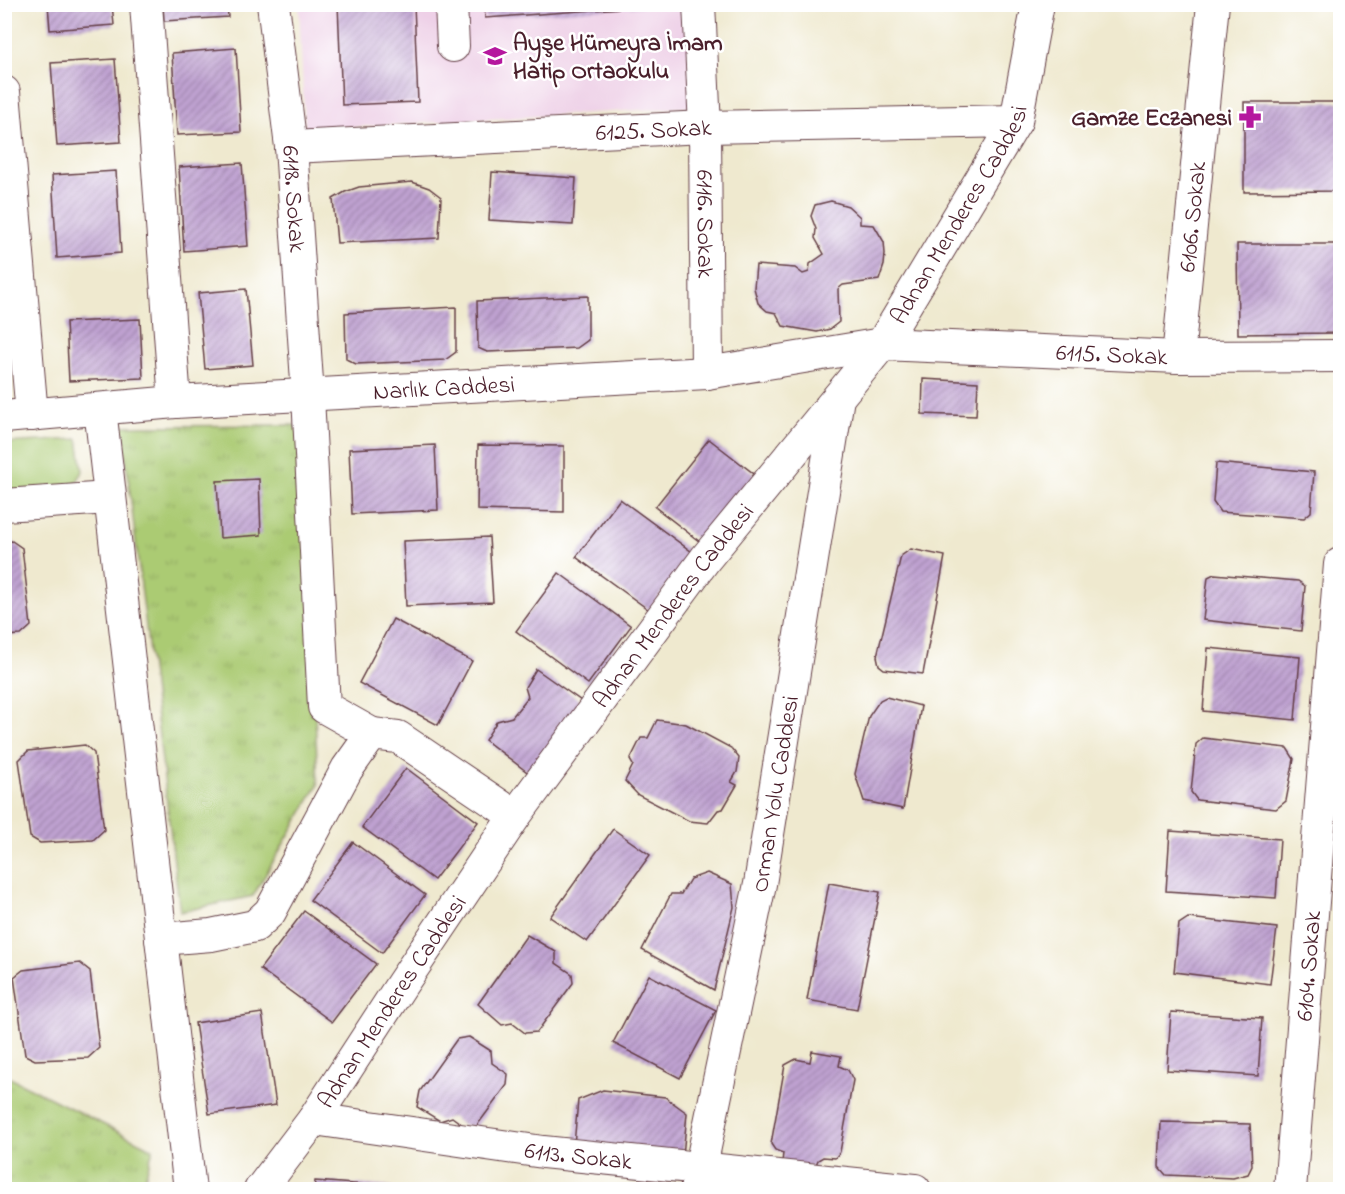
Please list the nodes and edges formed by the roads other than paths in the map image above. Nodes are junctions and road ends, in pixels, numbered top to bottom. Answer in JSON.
{"nodes":[{"id":1,"x":146,"y":4,"type":"edge"},
{"id":2,"x":273,"y":4,"type":"edge"},
{"id":3,"x":451,"y":4,"type":"edge"},
{"id":4,"x":699,"y":4,"type":"edge"},
{"id":5,"x":1038,"y":4,"type":"edge"},
{"id":6,"x":1213,"y":4,"type":"edge"},
{"id":7,"x":453,"y":46,"type":"dead end"},
{"id":8,"x":4,"y":92,"type":"edge"},
{"id":9,"x":1016,"y":121,"type":"junction"},
{"id":10,"x":705,"y":127,"type":"junction"},
{"id":11,"x":291,"y":147,"type":"junction"},
{"id":12,"x":882,"y":344,"type":"junction"},
{"id":13,"x":1341,"y":356,"type":"edge"},
{"id":14,"x":1178,"y":357,"type":"junction"},
{"id":15,"x":707,"y":373,"type":"junction"},
{"id":16,"x":308,"y":396,"type":"junction"},
{"id":17,"x":838,"y":397,"type":"junction"},
{"id":18,"x":175,"y":402,"type":"junction"},
{"id":19,"x":100,"y":409,"type":"junction"},
{"id":20,"x":18,"y":416,"type":"edge"},
{"id":21,"x":109,"y":498,"type":"junction"},
{"id":22,"x":4,"y":505,"type":"edge"},
{"id":23,"x":1341,"y":564,"type":"edge"},
{"id":24,"x":372,"y":734,"type":"junction"},
{"id":25,"x":515,"y":816,"type":"junction"},
{"id":26,"x":161,"y":939,"type":"junction"},
{"id":27,"x":314,"y":1119,"type":"junction"},
{"id":28,"x":698,"y":1178,"type":"edge"},
{"id":29,"x":190,"y":1190,"type":"edge"},
{"id":30,"x":260,"y":1190,"type":"edge"},
{"id":31,"x":915,"y":1190,"type":"edge"},
{"id":32,"x":1290,"y":1190,"type":"edge"}],
"edges":[{"from":1,"to":18,"type":"street"},
{"from":2,"to":11,"type":"street","name":"6118. Sokak"},
{"from":3,"to":7,"type":"street"},
{"from":4,"to":10,"type":"street","name":"6116. Sokak"},
{"from":5,"to":9,"type":"street","name":"Adnan Menderes Caddesi"},
{"from":6,"to":14,"type":"street","name":"6106. Sokak"},
{"from":8,"to":20,"type":"street"},
{"from":9,"to":10,"type":"street","name":"6125. Sokak"},
{"from":9,"to":12,"type":"street","name":"Adnan Menderes Caddesi"},
{"from":10,"to":11,"type":"street","name":"6125. Sokak"},
{"from":10,"to":15,"type":"street","name":"6116. Sokak"},
{"from":11,"to":16,"type":"street","name":"6118. Sokak"},
{"from":12,"to":14,"type":"street","name":"6115. Sokak"},
{"from":12,"to":15,"type":"street","name":"Narlık Caddesi"},
{"from":12,"to":17,"type":"street","name":"Adnan Menderes Caddesi"},
{"from":13,"to":14,"type":"street","name":"6115. Sokak"},
{"from":15,"to":16,"type":"street","name":"Narlık Caddesi"},
{"from":16,"to":18,"type":"street","name":"Narlık Caddesi"},
{"from":16,"to":24,"type":"street","name":"6118. Sokak"},
{"from":17,"to":25,"type":"street","name":"Adnan Menderes Caddesi"},
{"from":17,"to":28,"type":"street","name":"Orman Yolu Caddesi"},
{"from":18,"to":19,"type":"street","name":"Narlık Caddesi"},
{"from":19,"to":20,"type":"street","name":"Narlık Caddesi"},
{"from":19,"to":21,"type":"street"},
{"from":21,"to":22,"type":"street"},
{"from":21,"to":26,"type":"street"},
{"from":23,"to":32,"type":"street","name":"6104. Sokak"},
{"from":24,"to":25,"type":"street"},
{"from":24,"to":26,"type":"street"},
{"from":25,"to":27,"type":"street","name":"Adnan Menderes Caddesi"},
{"from":26,"to":29,"type":"street"},
{"from":27,"to":28,"type":"street","name":"6113. Sokak"},
{"from":27,"to":30,"type":"street","name":"Adnan Menderes Caddesi"},
{"from":28,"to":31,"type":"street","name":"6113. Sokak"}]}
